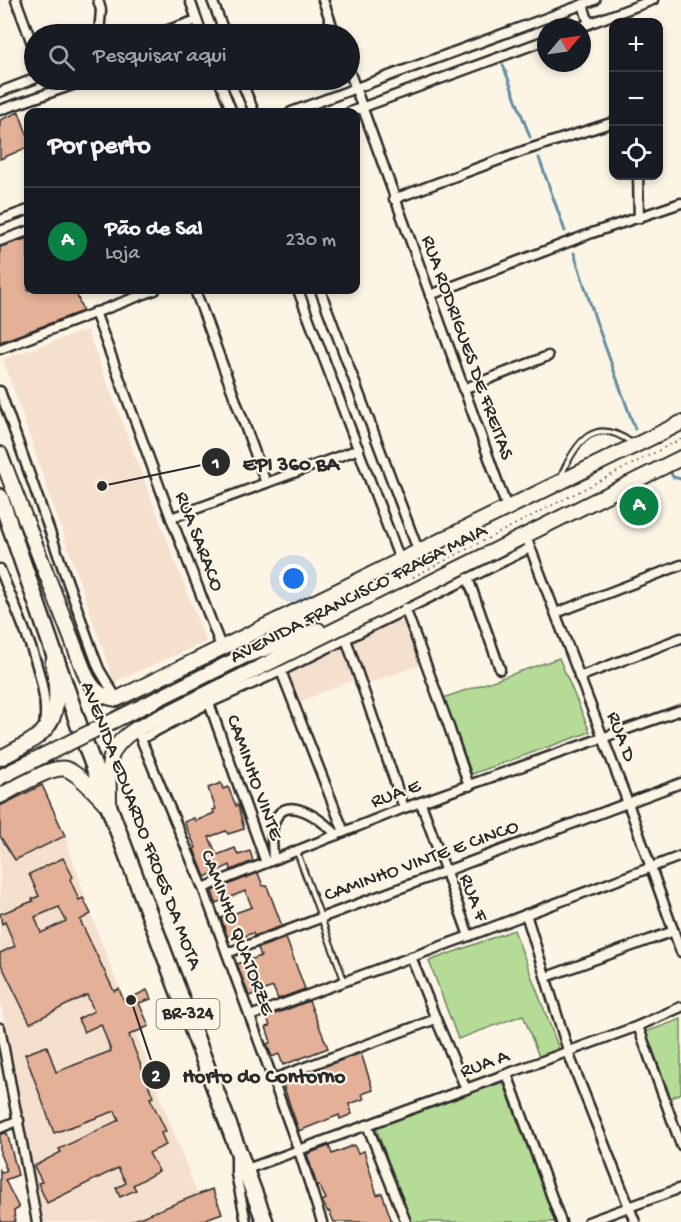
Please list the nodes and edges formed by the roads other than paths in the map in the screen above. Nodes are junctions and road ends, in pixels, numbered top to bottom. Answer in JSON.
{"nodes":[{"id":1,"x":16,"y":0,"type":"edge"},
{"id":2,"x":98,"y":0,"type":"edge"},
{"id":3,"x":190,"y":0,"type":"edge"},
{"id":4,"x":212,"y":0,"type":"edge"},
{"id":5,"x":323,"y":0,"type":"edge"},
{"id":6,"x":595,"y":0,"type":"edge"},
{"id":7,"x":653,"y":0,"type":"edge"},
{"id":8,"x":583,"y":4,"type":"junction"},
{"id":9,"x":584,"y":18,"type":"edge"},
{"id":10,"x":197,"y":20,"type":"junction"},
{"id":11,"x":591,"y":22,"type":"edge"},
{"id":12,"x":25,"y":24,"type":"edge"},
{"id":13,"x":100,"y":24,"type":"edge"},
{"id":14,"x":186,"y":24,"type":"edge"},
{"id":15,"x":198,"y":24,"type":"edge"},
{"id":16,"x":221,"y":24,"type":"edge"},
{"id":17,"x":331,"y":24,"type":"edge"},
{"id":18,"x":537,"y":43,"type":"edge"},
{"id":19,"x":24,"y":83,"type":"edge"},
{"id":20,"x":360,"y":86,"type":"edge"},
{"id":21,"x":58,"y":90,"type":"edge"},
{"id":22,"x":223,"y":90,"type":"edge"},
{"id":23,"x":246,"y":90,"type":"edge"},
{"id":24,"x":350,"y":90,"type":"edge"},
{"id":25,"x":356,"y":90,"type":"edge"},
{"id":26,"x":0,"y":92,"type":"edge"},
{"id":27,"x":230,"y":108,"type":"edge"},
{"id":28,"x":252,"y":108,"type":"edge"},
{"id":29,"x":302,"y":108,"type":"edge"},
{"id":30,"x":362,"y":108,"type":"junction"},
{"id":31,"x":0,"y":110,"type":"edge"},
{"id":32,"x":609,"y":124,"type":"edge"},
{"id":33,"x":638,"y":180,"type":"edge"},
{"id":34,"x":394,"y":199,"type":"junction"},
{"id":35,"x":681,"y":203,"type":"edge"},
{"id":36,"x":24,"y":211,"type":"edge"},
{"id":37,"x":639,"y":218,"type":"junction"},
{"id":38,"x":0,"y":220,"type":"edge"},
{"id":39,"x":24,"y":232,"type":"edge"},
{"id":40,"x":0,"y":241,"type":"edge"},
{"id":41,"x":144,"y":294,"type":"edge"},
{"id":42,"x":196,"y":294,"type":"edge"},
{"id":43,"x":300,"y":294,"type":"edge"},
{"id":44,"x":322,"y":294,"type":"edge"},
{"id":45,"x":430,"y":295,"type":"junction"},
{"id":46,"x":95,"y":312,"type":"junction"},
{"id":47,"x":0,"y":349,"type":"edge"},
{"id":48,"x":548,"y":356,"type":"dead end"},
{"id":49,"x":463,"y":389,"type":"junction"},
{"id":50,"x":0,"y":391,"type":"edge"},
{"id":51,"x":681,"y":423,"type":"edge"},
{"id":52,"x":635,"y":446,"type":"junction"},
{"id":53,"x":359,"y":448,"type":"junction"},
{"id":54,"x":0,"y":454,"type":"edge"},
{"id":55,"x":681,"y":458,"type":"edge"},
{"id":56,"x":266,"y":483,"type":"junction"},
{"id":57,"x":558,"y":483,"type":"junction"},
{"id":58,"x":0,"y":497,"type":"edge"},
{"id":59,"x":507,"y":508,"type":"junction"},
{"id":60,"x":171,"y":518,"type":"junction"},
{"id":61,"x":0,"y":520,"type":"edge"},
{"id":62,"x":527,"y":541,"type":"junction"},
{"id":63,"x":16,"y":545,"type":"junction"},
{"id":64,"x":418,"y":550,"type":"junction"},
{"id":65,"x":400,"y":560,"type":"junction"},
{"id":66,"x":681,"y":565,"type":"edge"},
{"id":67,"x":0,"y":569,"type":"edge"},
{"id":68,"x":468,"y":578,"type":"junction"},
{"id":69,"x":362,"y":580,"type":"junction"},
{"id":70,"x":405,"y":608,"type":"junction"},
{"id":71,"x":369,"y":612,"type":"junction"},
{"id":72,"x":556,"y":613,"type":"junction"},
{"id":73,"x":681,"y":638,"type":"edge"},
{"id":74,"x":346,"y":639,"type":"junction"},
{"id":75,"x":50,"y":645,"type":"junction"},
{"id":76,"x":222,"y":649,"type":"junction"},
{"id":77,"x":248,"y":654,"type":"junction"},
{"id":78,"x":500,"y":669,"type":"dead end"},
{"id":79,"x":281,"y":671,"type":"junction"},
{"id":80,"x":579,"y":677,"type":"junction"},
{"id":81,"x":117,"y":699,"type":"junction"},
{"id":82,"x":209,"y":703,"type":"junction"},
{"id":83,"x":681,"y":710,"type":"edge"},
{"id":84,"x":139,"y":734,"type":"junction"},
{"id":85,"x":36,"y":739,"type":"junction"},
{"id":86,"x":603,"y":739,"type":"junction"},
{"id":87,"x":0,"y":758,"type":"edge"},
{"id":88,"x":49,"y":772,"type":"junction"},
{"id":89,"x":0,"y":777,"type":"edge"},
{"id":90,"x":681,"y":783,"type":"edge"},
{"id":91,"x":469,"y":786,"type":"junction"},
{"id":92,"x":0,"y":796,"type":"edge"},
{"id":93,"x":421,"y":803,"type":"junction"},
{"id":94,"x":628,"y":803,"type":"junction"},
{"id":95,"x":109,"y":807,"type":"junction"},
{"id":96,"x":404,"y":808,"type":"junction"},
{"id":97,"x":340,"y":834,"type":"junction"},
{"id":98,"x":296,"y":851,"type":"junction"},
{"id":99,"x":681,"y":856,"type":"edge"},
{"id":100,"x":270,"y":862,"type":"junction"},
{"id":101,"x":651,"y":867,"type":"junction"},
{"id":102,"x":445,"y":872,"type":"junction"},
{"id":103,"x":203,"y":888,"type":"junction"},
{"id":104,"x":526,"y":914,"type":"junction"},
{"id":105,"x":320,"y":918,"type":"junction"},
{"id":106,"x":674,"y":931,"type":"junction"},
{"id":107,"x":469,"y":936,"type":"junction"},
{"id":108,"x":681,"y":952,"type":"edge"},
{"id":109,"x":227,"y":953,"type":"junction"},
{"id":110,"x":411,"y":957,"type":"junction"},
{"id":111,"x":546,"y":977,"type":"junction"},
{"id":112,"x":345,"y":981,"type":"junction"},
{"id":113,"x":681,"y":1007,"type":"edge"},
{"id":114,"x":250,"y":1016,"type":"junction"},
{"id":115,"x":436,"y":1019,"type":"junction"},
{"id":116,"x":638,"y":1026,"type":"junction"},
{"id":117,"x":0,"y":1028,"type":"edge"},
{"id":118,"x":569,"y":1050,"type":"junction"},
{"id":119,"x":507,"y":1074,"type":"junction"},
{"id":120,"x":273,"y":1079,"type":"junction"},
{"id":121,"x":466,"y":1089,"type":"junction"},
{"id":122,"x":19,"y":1120,"type":"junction"},
{"id":123,"x":367,"y":1125,"type":"junction"},
{"id":124,"x":0,"y":1128,"type":"edge"},
{"id":125,"x":236,"y":1139,"type":"junction"},
{"id":126,"x":680,"y":1139,"type":"edge"},
{"id":127,"x":299,"y":1151,"type":"junction"},
{"id":128,"x":247,"y":1169,"type":"junction"},
{"id":129,"x":681,"y":1188,"type":"edge"},
{"id":130,"x":629,"y":1207,"type":"junction"},
{"id":131,"x":37,"y":1222,"type":"edge"},
{"id":132,"x":246,"y":1222,"type":"edge"},
{"id":133,"x":265,"y":1222,"type":"edge"},
{"id":134,"x":322,"y":1222,"type":"edge"},
{"id":135,"x":406,"y":1222,"type":"edge"},
{"id":136,"x":561,"y":1222,"type":"edge"},
{"id":137,"x":588,"y":1222,"type":"edge"},
{"id":138,"x":635,"y":1222,"type":"edge"}],
"edges":[{"from":1,"to":12,"type":"street"},
{"from":2,"to":13,"type":"street"},
{"from":3,"to":10,"type":"street"},
{"from":4,"to":16,"type":"street"},
{"from":5,"to":17,"type":"street"},
{"from":6,"to":8,"type":"street"},
{"from":7,"to":11,"type":"street"},
{"from":8,"to":9,"type":"street"},
{"from":8,"to":20,"type":"street"},
{"from":10,"to":14,"type":"street"},
{"from":10,"to":15,"type":"street"},
{"from":18,"to":30,"type":"street"},
{"from":19,"to":26,"type":"street"},
{"from":21,"to":31,"type":"street"},
{"from":22,"to":27,"type":"street"},
{"from":23,"to":28,"type":"street"},
{"from":24,"to":29,"type":"street"},
{"from":25,"to":30,"type":"street","name":"RUA RODRIGUES DE FREITAS"},
{"from":30,"to":34,"type":"street","name":"RUA RODRIGUES DE FREITAS"},
{"from":32,"to":34,"type":"street"},
{"from":33,"to":37,"type":"street"},
{"from":34,"to":45,"type":"street","name":"RUA RODRIGUES DE FREITAS"},
{"from":35,"to":37,"type":"street"},
{"from":36,"to":38,"type":"street"},
{"from":37,"to":45,"type":"street"},
{"from":39,"to":40,"type":"street"},
{"from":41,"to":46,"type":"street"},
{"from":42,"to":56,"type":"street"},
{"from":43,"to":53,"type":"street"},
{"from":44,"to":64,"type":"street"},
{"from":45,"to":49,"type":"street","name":"RUA RODRIGUES DE FREITAS"},
{"from":46,"to":47,"type":"street"},
{"from":46,"to":60,"type":"street","name":"RUA SARACO"},
{"from":48,"to":49,"type":"street"},
{"from":49,"to":59,"type":"street","name":"RUA RODRIGUES DE FREITAS"},
{"from":50,"to":81,"type":"street"},
{"from":51,"to":52,"type":"main road","name":"AVENIDA FRANCISCO FRAGA MAIA"},
{"from":52,"to":57,"type":"main road","name":"AVENIDA FRANCISCO FRAGA MAIA"},
{"from":52,"to":57,"type":"lane"},
{"from":53,"to":56,"type":"street"},
{"from":53,"to":65,"type":"street"},
{"from":54,"to":81,"type":"main road","name":"AVENIDA EDUARDO FROES DA MOTA"},
{"from":55,"to":62,"type":"main road","name":"AVENIDA FRANCISCO FRAGA MAIA"},
{"from":56,"to":60,"type":"street"},
{"from":57,"to":59,"type":"main road","name":"AVENIDA FRANCISCO FRAGA MAIA"},
{"from":58,"to":63,"type":"highway","name":"AVENIDA EDUARDO FROES DA MOTA","number":"BR-324"},
{"from":59,"to":64,"type":"main road","name":"AVENIDA FRANCISCO FRAGA MAIA"},
{"from":60,"to":76,"type":"street","name":"RUA SARACO"},
{"from":61,"to":63,"type":"highway","name":"AVENIDA EDUARDO FROES DA MOTA"},
{"from":62,"to":68,"type":"street"},
{"from":62,"to":71,"type":"main road","name":"AVENIDA FRANCISCO FRAGA MAIA"},
{"from":62,"to":72,"type":"street","name":"RUA D"},
{"from":63,"to":75,"type":"highway","name":"AVENIDA EDUARDO FROES DA MOTA","number":"BR-324"},
{"from":64,"to":65,"type":"main road","name":"AVENIDA FRANCISCO FRAGA MAIA"},
{"from":65,"to":69,"type":"main road","name":"AVENIDA FRANCISCO FRAGA MAIA"},
{"from":66,"to":72,"type":"street"},
{"from":67,"to":85,"type":"street"},
{"from":68,"to":70,"type":"street"},
{"from":68,"to":78,"type":"street"},
{"from":69,"to":76,"type":"main road","name":"AVENIDA FRANCISCO FRAGA MAIA"},
{"from":69,"to":77,"type":"main road"},
{"from":70,"to":74,"type":"street"},
{"from":70,"to":91,"type":"street"},
{"from":71,"to":77,"type":"main road"},
{"from":71,"to":84,"type":"main road","name":"AVENIDA FRANCISCO FRAGA MAIA"},
{"from":72,"to":80,"type":"street","name":"RUA D"},
{"from":73,"to":80,"type":"street"},
{"from":74,"to":79,"type":"street"},
{"from":74,"to":96,"type":"street"},
{"from":75,"to":85,"type":"main road"},
{"from":75,"to":95,"type":"highway","name":"AVENIDA EDUARDO FROES DA MOTA","number":"BR-324"},
{"from":76,"to":81,"type":"main road","name":"AVENIDA FRANCISCO FRAGA MAIA"},
{"from":77,"to":89,"type":"main road","bridge":true},
{"from":79,"to":82,"type":"street"},
{"from":79,"to":97,"type":"street"},
{"from":80,"to":86,"type":"street","name":"RUA D"},
{"from":81,"to":84,"type":"main road"},
{"from":82,"to":84,"type":"street"},
{"from":82,"to":100,"type":"street","name":"CAMINHO VINTE"},
{"from":83,"to":86,"type":"street","name":"RUA E"},
{"from":84,"to":95,"type":"main road","name":"AVENIDA FRANCISCO FRAGA MAIA"},
{"from":84,"to":103,"type":"street","name":"CAMINHO QUATORZE"},
{"from":85,"to":87,"type":"main road"},
{"from":85,"to":88,"type":"main road"},
{"from":86,"to":91,"type":"street","name":"RUA E"},
{"from":86,"to":94,"type":"street","name":"RUA D"},
{"from":88,"to":92,"type":"main road"},
{"from":88,"to":95,"type":"main road"},
{"from":90,"to":94,"type":"street","name":"CAMINHO VINTE E CINCO"},
{"from":91,"to":93,"type":"street","name":"RUA E"},
{"from":93,"to":96,"type":"street","name":"RUA E"},
{"from":93,"to":102,"type":"street","name":"RUA F"},
{"from":94,"to":101,"type":"street","name":"RUA D"},
{"from":94,"to":102,"type":"street","name":"CAMINHO VINTE E CINCO"},
{"from":95,"to":125,"type":"highway","name":"AVENIDA EDUARDO FROES DA MOTA","number":"BR-324"},
{"from":96,"to":97,"type":"street","name":"RUA E"},
{"from":97,"to":98,"type":"street","name":"RUA E"},
{"from":97,"to":100,"type":"street"},
{"from":98,"to":100,"type":"street","name":"RUA E"},
{"from":98,"to":105,"type":"lane"},
{"from":99,"to":101,"type":"street"},
{"from":100,"to":103,"type":"street","name":"RUA E"},
{"from":101,"to":104,"type":"street"},
{"from":101,"to":106,"type":"street","name":"RUA D"},
{"from":102,"to":105,"type":"street","name":"CAMINHO VINTE E CINCO"},
{"from":102,"to":107,"type":"street","name":"RUA F"},
{"from":103,"to":109,"type":"street","name":"CAMINHO QUATORZE"},
{"from":104,"to":107,"type":"street"},
{"from":104,"to":111,"type":"street"},
{"from":105,"to":109,"type":"street","name":"CAMINHO VINTE E CINCO"},
{"from":105,"to":112,"type":"lane"},
{"from":106,"to":108,"type":"street","name":"RUA D"},
{"from":106,"to":111,"type":"street"},
{"from":107,"to":110,"type":"street"},
{"from":109,"to":114,"type":"street","name":"CAMINHO QUATORZE"},
{"from":110,"to":112,"type":"street"},
{"from":110,"to":115,"type":"street"},
{"from":111,"to":118,"type":"street"},
{"from":112,"to":114,"type":"street"},
{"from":113,"to":116,"type":"street","name":"RUA A"},
{"from":114,"to":120,"type":"street","name":"CAMINHO QUATORZE"},
{"from":115,"to":120,"type":"street"},
{"from":115,"to":121,"type":"street"},
{"from":116,"to":118,"type":"street","name":"RUA A"},
{"from":116,"to":126,"type":"street"},
{"from":117,"to":122,"type":"street"},
{"from":118,"to":119,"type":"street","name":"RUA A"},
{"from":118,"to":130,"type":"street"},
{"from":119,"to":121,"type":"street","name":"RUA A"},
{"from":119,"to":136,"type":"street"},
{"from":120,"to":127,"type":"street","name":"CAMINHO QUATORZE"},
{"from":121,"to":123,"type":"street","name":"RUA A"},
{"from":122,"to":124,"type":"street"},
{"from":122,"to":131,"type":"street"},
{"from":123,"to":127,"type":"street","name":"RUA A"},
{"from":123,"to":135,"type":"street"},
{"from":125,"to":128,"type":"highway","name":"AVENIDA EDUARDO FROES DA MOTA","number":"BR-324"},
{"from":125,"to":132,"type":"street"},
{"from":127,"to":128,"type":"street","name":"RUA A"},
{"from":127,"to":134,"type":"street","name":"CAMINHO QUATORZE"},
{"from":128,"to":133,"type":"highway","name":"AVENIDA EDUARDO FROES DA MOTA","number":"BR-324"},
{"from":129,"to":130,"type":"street"},
{"from":130,"to":137,"type":"street"},
{"from":130,"to":138,"type":"street"}]}
